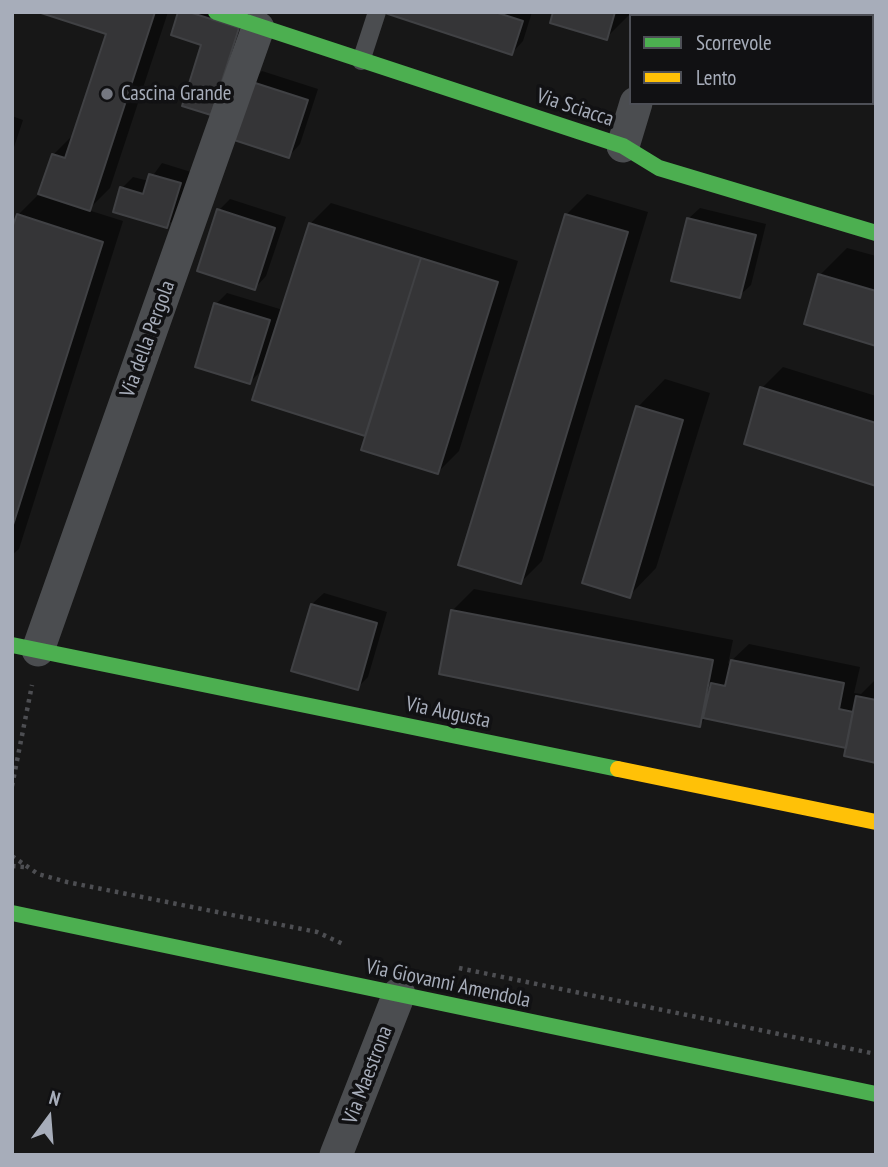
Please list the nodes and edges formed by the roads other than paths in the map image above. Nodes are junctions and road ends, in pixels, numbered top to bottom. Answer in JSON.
{"nodes":[{"id":1,"x":216,"y":12,"type":"edge"},
{"id":2,"x":377,"y":12,"type":"edge"},
{"id":3,"x":258,"y":28,"type":"junction"},
{"id":4,"x":361,"y":61,"type":"junction"},
{"id":5,"x":635,"y":105,"type":"edge"},
{"id":6,"x":623,"y":146,"type":"junction"},
{"id":7,"x":876,"y":233,"type":"edge"},
{"id":8,"x":25,"y":647,"type":"edge"},
{"id":9,"x":876,"y":822,"type":"edge"},
{"id":10,"x":12,"y":913,"type":"edge"},
{"id":11,"x":399,"y":994,"type":"junction"},
{"id":12,"x":876,"y":1094,"type":"edge"},
{"id":13,"x":336,"y":1155,"type":"edge"}],
"edges":[{"from":1,"to":3,"type":"street","name":"Via Sciacca"},
{"from":2,"to":4,"type":"lane"},
{"from":3,"to":4,"type":"street","name":"Via Sciacca"},
{"from":3,"to":8,"type":"street","name":"Via della Pergola"},
{"from":4,"to":6,"type":"street","name":"Via Sciacca"},
{"from":5,"to":6,"type":"street"},
{"from":6,"to":7,"type":"street","name":"Via Sciacca"},
{"from":8,"to":9,"type":"street","name":"Via Augusta"},
{"from":10,"to":11,"type":"street","name":"Via Giovanni Amendola"},
{"from":11,"to":12,"type":"street","name":"Via Giovanni Amendola"},
{"from":11,"to":13,"type":"street","name":"Via Maestrona"}]}
